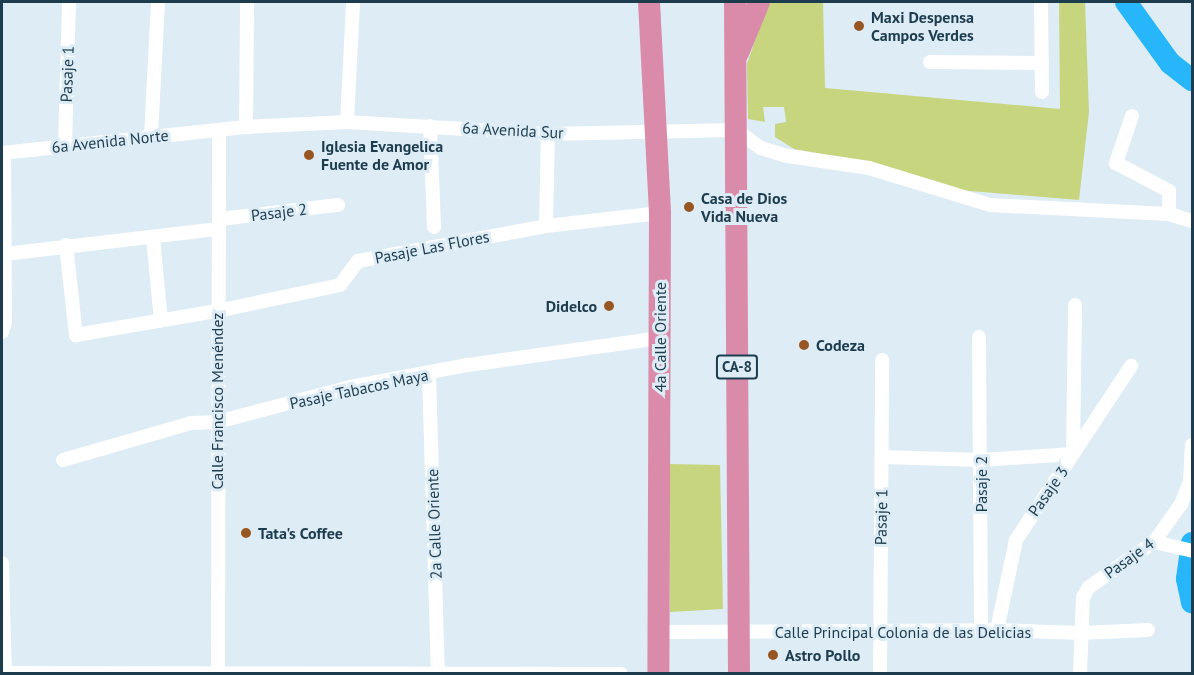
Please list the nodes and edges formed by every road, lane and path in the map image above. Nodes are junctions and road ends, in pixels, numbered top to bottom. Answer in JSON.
{"nodes":[{"id":1,"x":69,"y":2,"type":"edge"},
{"id":2,"x":158,"y":2,"type":"edge"},
{"id":3,"x":247,"y":2,"type":"edge"},
{"id":4,"x":353,"y":2,"type":"edge"},
{"id":5,"x":649,"y":2,"type":"edge"},
{"id":6,"x":735,"y":2,"type":"edge"},
{"id":7,"x":759,"y":2,"type":"edge"},
{"id":8,"x":1041,"y":2,"type":"edge"},
{"id":9,"x":735,"y":60,"type":"junction"},
{"id":10,"x":930,"y":62,"type":"dead end"},
{"id":11,"x":1042,"y":63,"type":"junction"},
{"id":12,"x":1042,"y":92,"type":"dead end"},
{"id":13,"x":1132,"y":116,"type":"dead end"},
{"id":14,"x":347,"y":122,"type":"junction"},
{"id":15,"x":430,"y":126,"type":"junction"},
{"id":16,"x":246,"y":127,"type":"junction"},
{"id":17,"x":219,"y":129,"type":"junction"},
{"id":18,"x":657,"y":130,"type":"junction"},
{"id":19,"x":736,"y":130,"type":"junction"},
{"id":20,"x":548,"y":134,"type":"junction"},
{"id":21,"x":151,"y":135,"type":"junction"},
{"id":22,"x":65,"y":146,"type":"junction"},
{"id":23,"x":3,"y":153,"type":"edge"},
{"id":24,"x":338,"y":205,"type":"dead end"},
{"id":25,"x":660,"y":213,"type":"junction"},
{"id":26,"x":1169,"y":214,"type":"junction"},
{"id":27,"x":1192,"y":221,"type":"edge"},
{"id":28,"x":219,"y":224,"type":"junction"},
{"id":29,"x":546,"y":226,"type":"junction"},
{"id":30,"x":434,"y":227,"type":"dead end"},
{"id":31,"x":153,"y":237,"type":"junction"},
{"id":32,"x":66,"y":245,"type":"junction"},
{"id":33,"x":4,"y":254,"type":"junction"},
{"id":34,"x":1075,"y":305,"type":"dead end"},
{"id":35,"x":217,"y":311,"type":"junction"},
{"id":36,"x":161,"y":321,"type":"junction"},
{"id":37,"x":2,"y":332,"type":"edge"},
{"id":38,"x":979,"y":337,"type":"dead end"},
{"id":39,"x":660,"y":338,"type":"junction"},
{"id":40,"x":882,"y":360,"type":"dead end"},
{"id":41,"x":1131,"y":366,"type":"dead end"},
{"id":42,"x":429,"y":374,"type":"junction"},
{"id":43,"x":217,"y":422,"type":"junction"},
{"id":44,"x":1192,"y":445,"type":"edge"},
{"id":45,"x":1073,"y":454,"type":"junction"},
{"id":46,"x":882,"y":457,"type":"junction"},
{"id":47,"x":63,"y":460,"type":"dead end"},
{"id":48,"x":981,"y":460,"type":"junction"},
{"id":49,"x":1154,"y":542,"type":"junction"},
{"id":50,"x":1192,"y":551,"type":"edge"},
{"id":51,"x":2,"y":563,"type":"edge"},
{"id":52,"x":879,"y":630,"type":"junction"},
{"id":53,"x":981,"y":630,"type":"junction"},
{"id":54,"x":997,"y":630,"type":"junction"},
{"id":55,"x":1148,"y":630,"type":"dead end"},
{"id":56,"x":659,"y":632,"type":"junction"},
{"id":57,"x":739,"y":632,"type":"junction"},
{"id":58,"x":1080,"y":633,"type":"junction"},
{"id":59,"x":438,"y":672,"type":"edge"},
{"id":60,"x":4,"y":673,"type":"edge"},
{"id":61,"x":218,"y":673,"type":"edge"},
{"id":62,"x":621,"y":674,"type":"edge"},
{"id":63,"x":658,"y":674,"type":"edge"},
{"id":64,"x":739,"y":674,"type":"edge"},
{"id":65,"x":880,"y":674,"type":"edge"},
{"id":66,"x":1080,"y":674,"type":"edge"}],
"edges":[{"from":1,"to":22,"type":"street","name":"Pasaje 1"},
{"from":2,"to":21,"type":"street"},
{"from":3,"to":16,"type":"street"},
{"from":4,"to":14,"type":"street"},
{"from":5,"to":18,"type":"highway","name":"4a Calle Oriente"},
{"from":6,"to":9,"type":"highway","number":"CA-8"},
{"from":7,"to":9,"type":"highway"},
{"from":8,"to":11,"type":"street"},
{"from":9,"to":19,"type":"highway","number":"CA-8"},
{"from":10,"to":11,"type":"street"},
{"from":11,"to":12,"type":"street"},
{"from":13,"to":26,"type":"street"},
{"from":14,"to":15,"type":"street","name":"6a Avenida Sur"},
{"from":14,"to":16,"type":"street","name":"6a Avenida Sur"},
{"from":15,"to":20,"type":"street","name":"6a Avenida Sur"},
{"from":15,"to":30,"type":"street"},
{"from":16,"to":17,"type":"street","name":"6a Avenida Sur"},
{"from":17,"to":21,"type":"street","name":"6a Avenida Norte"},
{"from":17,"to":28,"type":"street","name":"Calle Francisco Menéndez"},
{"from":18,"to":19,"type":"street","name":"6a Avenida Sur"},
{"from":18,"to":20,"type":"street","name":"6a Avenida Sur"},
{"from":18,"to":25,"type":"highway","name":"4a Calle Oriente"},
{"from":19,"to":26,"type":"street"},
{"from":19,"to":57,"type":"highway","number":"CA-8"},
{"from":20,"to":29,"type":"street"},
{"from":21,"to":22,"type":"street","name":"6a Avenida Norte"},
{"from":22,"to":23,"type":"street","name":"6a Avenida Norte"},
{"from":23,"to":33,"type":"street"},
{"from":24,"to":28,"type":"street","name":"Pasaje 2"},
{"from":25,"to":29,"type":"street","name":"Pasaje Las Flores"},
{"from":25,"to":39,"type":"highway","name":"4a Calle Oriente"},
{"from":26,"to":27,"type":"street"},
{"from":28,"to":31,"type":"street","name":"Pasaje 2"},
{"from":28,"to":35,"type":"street","name":"Calle Francisco Menéndez"},
{"from":29,"to":35,"type":"street","name":"Pasaje Las Flores"},
{"from":31,"to":32,"type":"street","name":"Pasaje 2"},
{"from":31,"to":36,"type":"street"},
{"from":32,"to":33,"type":"street","name":"Pasaje 2"},
{"from":32,"to":36,"type":"street","name":"Pasaje Las Flores"},
{"from":33,"to":37,"type":"street"},
{"from":34,"to":45,"type":"street"},
{"from":35,"to":36,"type":"street","name":"Pasaje Las Flores"},
{"from":35,"to":43,"type":"street","name":"Calle Francisco Menéndez"},
{"from":38,"to":48,"type":"street","name":"Pasaje 2"},
{"from":39,"to":42,"type":"street","name":"Pasaje Tabacos Maya"},
{"from":39,"to":56,"type":"highway","name":"4a Calle Oriente"},
{"from":40,"to":46,"type":"street","name":"Pasaje 1"},
{"from":41,"to":45,"type":"street","name":"Pasaje 3"},
{"from":42,"to":43,"type":"street","name":"Pasaje Tabacos Maya"},
{"from":42,"to":59,"type":"street","name":"2a Calle Oriente"},
{"from":43,"to":47,"type":"street","name":"Pasaje Tabacos Maya"},
{"from":43,"to":61,"type":"street","name":"Calle Francisco Menéndez"},
{"from":44,"to":49,"type":"street","name":"Pasaje 4"},
{"from":45,"to":48,"type":"street"},
{"from":45,"to":54,"type":"street","name":"Pasaje 3"},
{"from":46,"to":48,"type":"street"},
{"from":46,"to":52,"type":"street","name":"Pasaje 1"},
{"from":48,"to":53,"type":"street","name":"Pasaje 2"},
{"from":49,"to":50,"type":"street"},
{"from":49,"to":58,"type":"street","name":"Pasaje 4"},
{"from":51,"to":60,"type":"street"},
{"from":52,"to":53,"type":"street","name":"Calle Principal Colonia de las Delicias"},
{"from":52,"to":57,"type":"street","name":"Calle Principal Colonia de las Delicias"},
{"from":52,"to":65,"type":"street","name":"Pasaje 1"},
{"from":53,"to":54,"type":"street","name":"Calle Principal Colonia de las Delicias"},
{"from":54,"to":58,"type":"street","name":"Calle Principal Colonia de las Delicias"},
{"from":55,"to":58,"type":"street","name":"Calle Principal Colonia de las Delicias"},
{"from":56,"to":57,"type":"street","name":"Calle Principal Colonia de las Delicias"},
{"from":56,"to":63,"type":"highway","name":"4a Calle Oriente"},
{"from":57,"to":64,"type":"highway","number":"CA-8"},
{"from":58,"to":66,"type":"street","name":"Pasaje 4"},
{"from":59,"to":61,"type":"street"},
{"from":59,"to":62,"type":"street"},
{"from":60,"to":61,"type":"street"}]}
